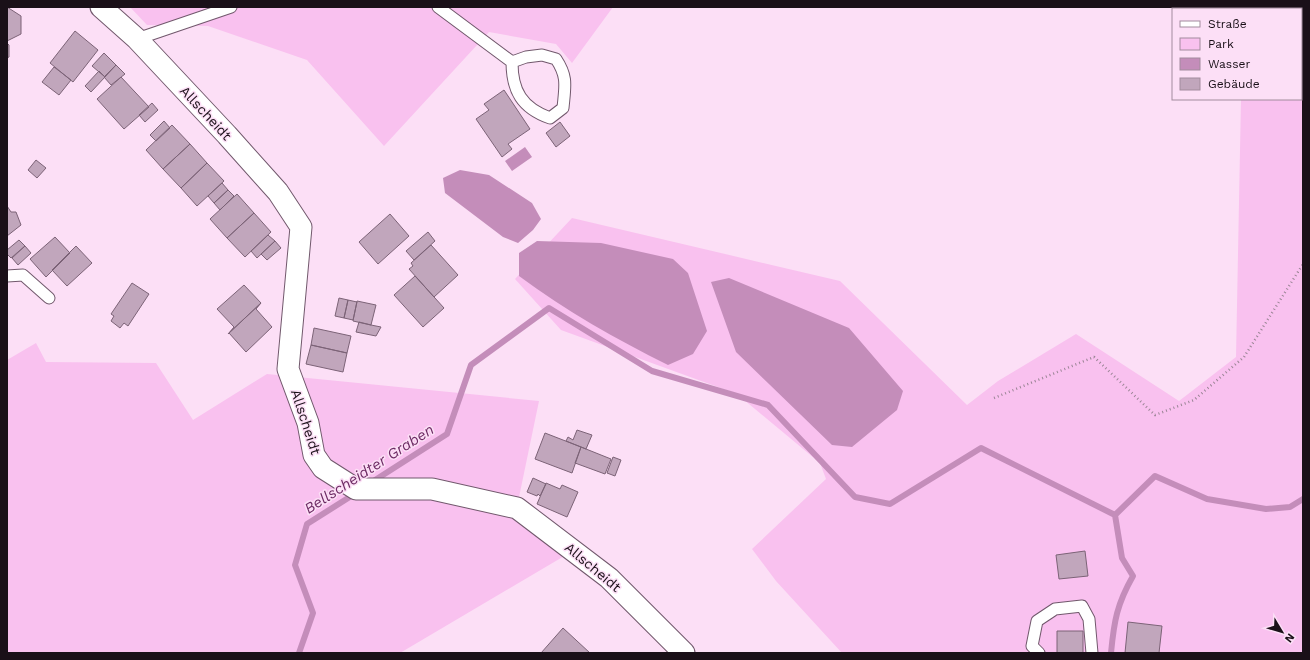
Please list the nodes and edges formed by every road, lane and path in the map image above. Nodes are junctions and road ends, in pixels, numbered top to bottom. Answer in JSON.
{"nodes":[{"id":1,"x":101,"y":7,"type":"edge"},
{"id":2,"x":231,"y":7,"type":"edge"},
{"id":3,"x":438,"y":7,"type":"edge"},
{"id":4,"x":137,"y":39,"type":"junction"},
{"id":5,"x":512,"y":62,"type":"junction"},
{"id":6,"x":1303,"y":264,"type":"edge"},
{"id":7,"x":7,"y":276,"type":"edge"},
{"id":8,"x":49,"y":298,"type":"dead end"},
{"id":9,"x":994,"y":398,"type":"dead end"},
{"id":10,"x":684,"y":653,"type":"edge"},
{"id":11,"x":1038,"y":653,"type":"edge"},
{"id":12,"x":1092,"y":653,"type":"edge"}],
"edges":[{"from":1,"to":4,"type":"street","name":"Allscheidt"},
{"from":2,"to":4,"type":"lane"},
{"from":3,"to":5,"type":"lane"},
{"from":4,"to":10,"type":"street","name":"Allscheidt"},
{"from":5,"to":5,"type":"lane"},
{"from":6,"to":9,"type":"path"},
{"from":7,"to":8,"type":"lane"},
{"from":11,"to":12,"type":"lane"}]}
